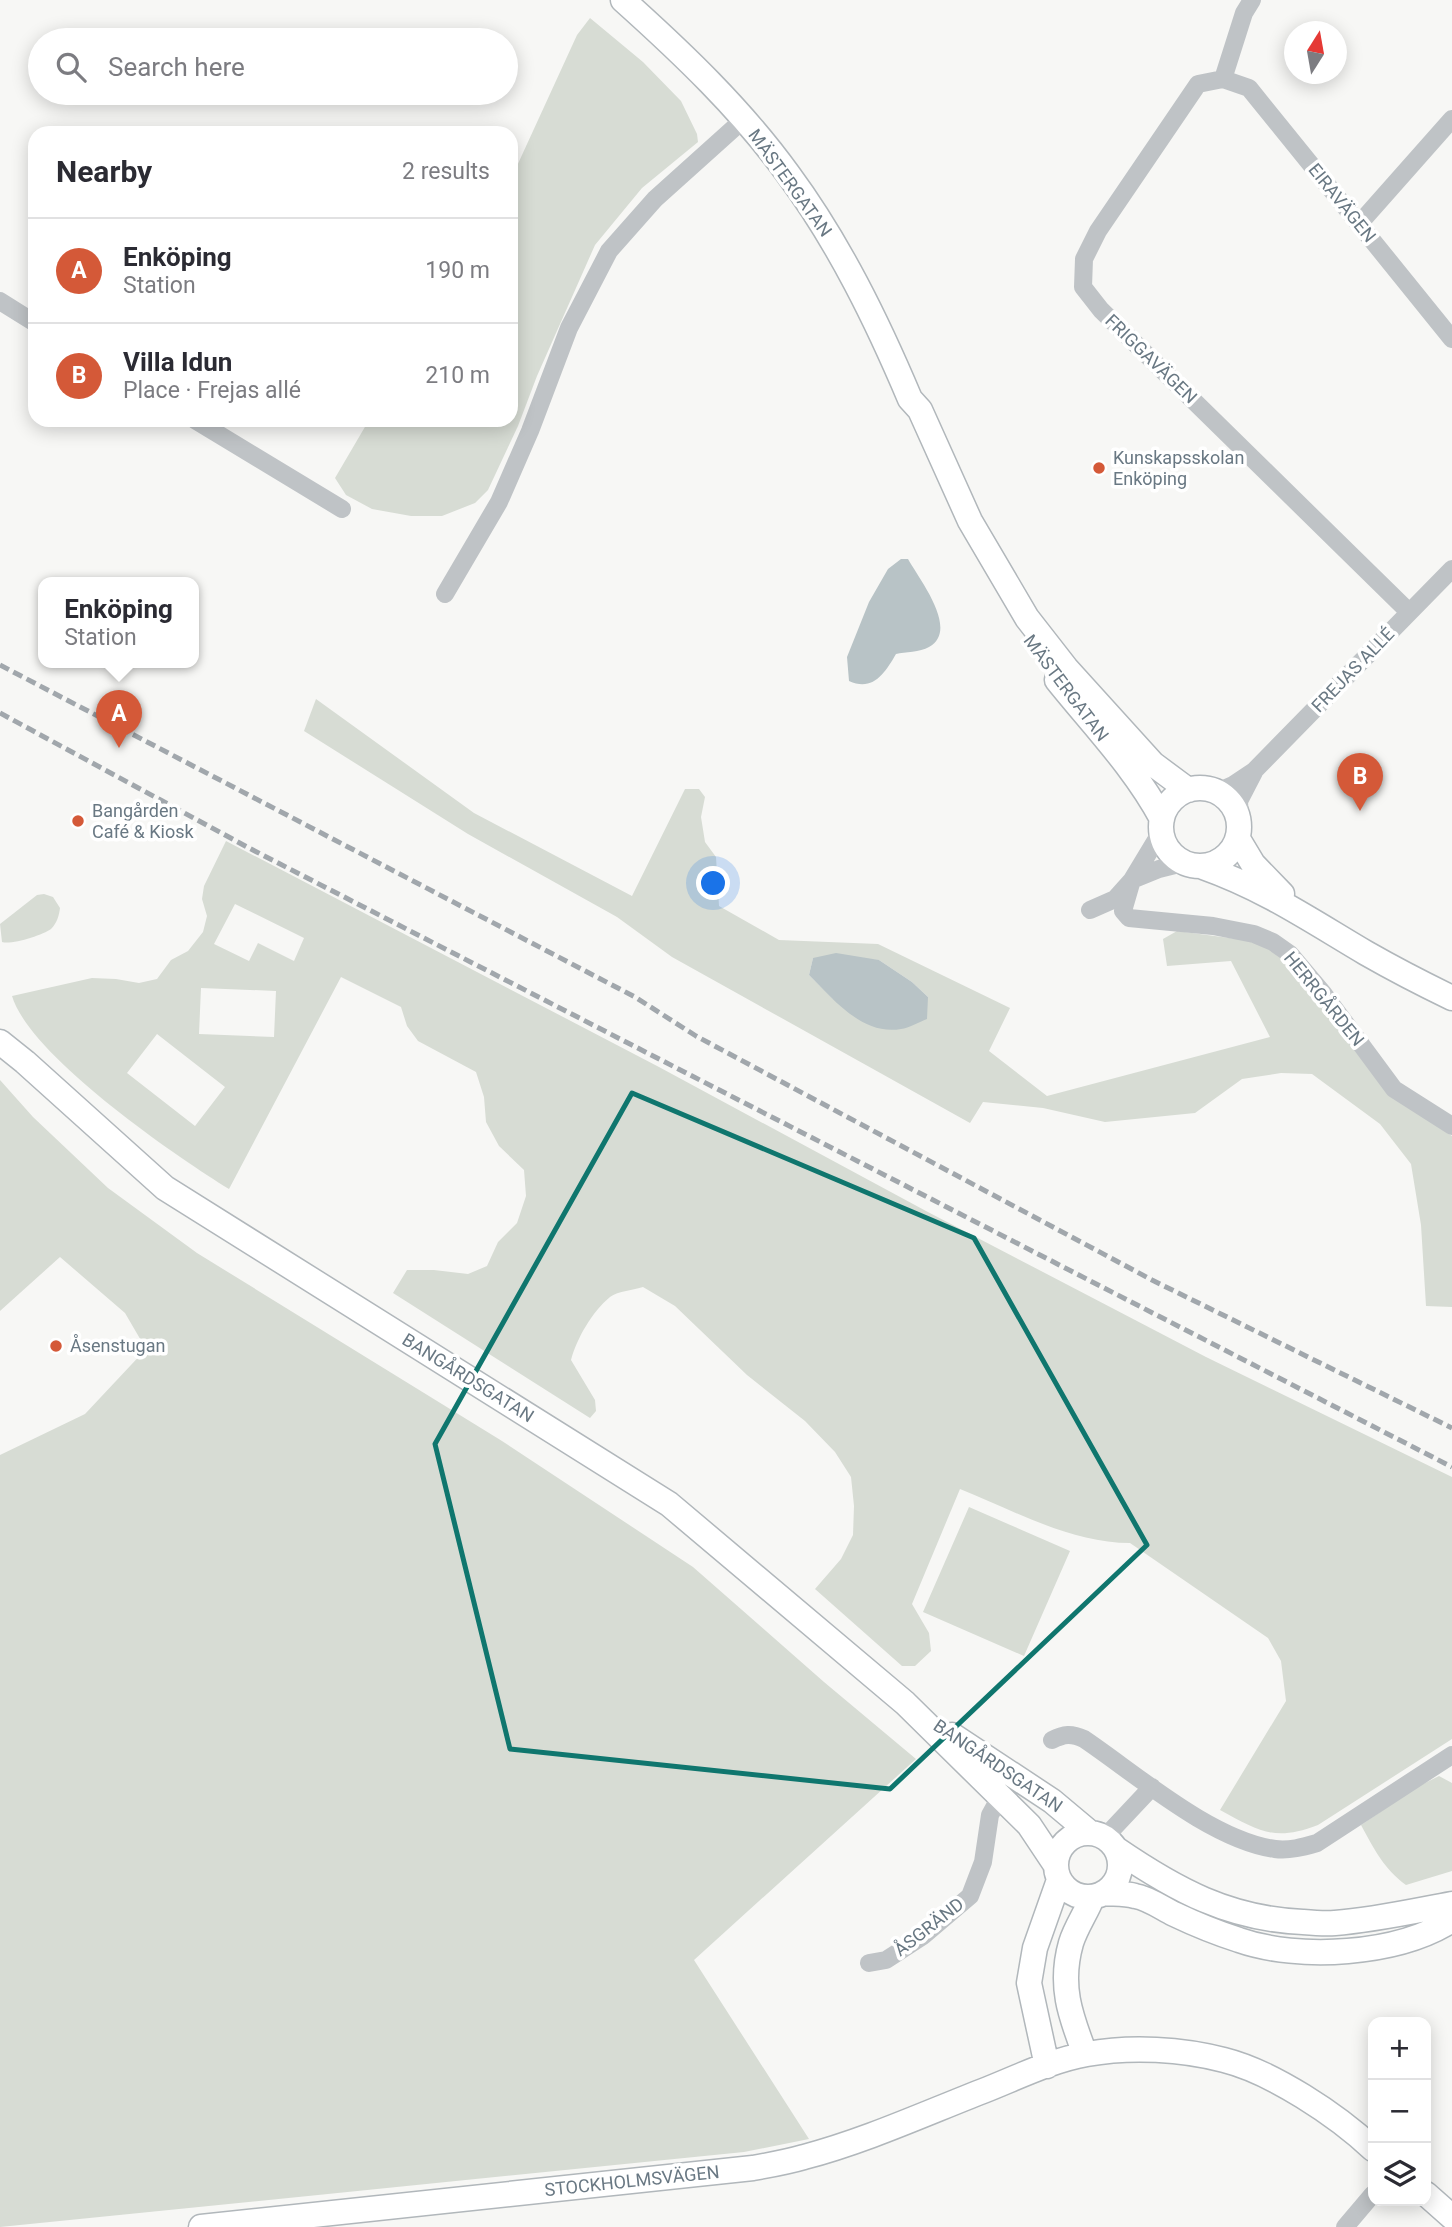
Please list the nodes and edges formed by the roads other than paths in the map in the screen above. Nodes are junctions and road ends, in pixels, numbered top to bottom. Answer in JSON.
{"nodes":[{"id":1,"x":623,"y":0,"type":"edge"},
{"id":2,"x":1252,"y":0,"type":"edge"},
{"id":3,"x":1223,"y":79,"type":"junction"},
{"id":4,"x":1452,"y":119,"type":"edge"},
{"id":5,"x":744,"y":120,"type":"junction"},
{"id":6,"x":1359,"y":224,"type":"junction"},
{"id":7,"x":0,"y":301,"type":"edge"},
{"id":8,"x":28,"y":319,"type":"edge"},
{"id":9,"x":1452,"y":339,"type":"edge"},
{"id":10,"x":910,"y":399,"type":"junction"},
{"id":11,"x":207,"y":427,"type":"edge"},
{"id":12,"x":342,"y":509,"type":"dead end"},
{"id":13,"x":1452,"y":569,"type":"edge"},
{"id":14,"x":445,"y":594,"type":"dead end"},
{"id":15,"x":1409,"y":612,"type":"junction"},
{"id":16,"x":1254,"y":771,"type":"junction"},
{"id":17,"x":1188,"y":790,"type":"junction"},
{"id":18,"x":1217,"y":792,"type":"junction"},
{"id":19,"x":1162,"y":826,"type":"junction"},
{"id":20,"x":1239,"y":830,"type":"junction"},
{"id":21,"x":1193,"y":865,"type":"junction"},
{"id":22,"x":1132,"y":880,"type":"junction"},
{"id":23,"x":1090,"y":910,"type":"dead end"},
{"id":24,"x":1297,"y":910,"type":"junction"},
{"id":25,"x":1452,"y":998,"type":"edge"},
{"id":26,"x":0,"y":1023,"type":"edge"},
{"id":27,"x":0,"y":1042,"type":"edge"},
{"id":28,"x":25,"y":1062,"type":"junction"},
{"id":29,"x":1452,"y":1126,"type":"edge"},
{"id":30,"x":905,"y":1703,"type":"junction"},
{"id":31,"x":1052,"y":1740,"type":"dead end"},
{"id":32,"x":1452,"y":1755,"type":"edge"},
{"id":33,"x":1152,"y":1787,"type":"junction"},
{"id":34,"x":1000,"y":1797,"type":"junction"},
{"id":35,"x":1103,"y":1840,"type":"junction"},
{"id":36,"x":1057,"y":1872,"type":"junction"},
{"id":37,"x":1097,"y":1895,"type":"junction"},
{"id":38,"x":1452,"y":1904,"type":"edge"},
{"id":39,"x":1452,"y":1920,"type":"edge"},
{"id":40,"x":869,"y":1963,"type":"dead end"},
{"id":41,"x":1085,"y":2054,"type":"junction"},
{"id":42,"x":1047,"y":2066,"type":"junction"},
{"id":43,"x":1368,"y":2145,"type":"edge"},
{"id":44,"x":1431,"y":2198,"type":"edge"},
{"id":45,"x":1368,"y":2200,"type":"edge"},
{"id":46,"x":1452,"y":2217,"type":"edge"},
{"id":47,"x":201,"y":2227,"type":"edge"},
{"id":48,"x":1345,"y":2227,"type":"edge"}],
"edges":[{"from":1,"to":5,"type":"main road","name":"MÄSTERGATAN"},
{"from":2,"to":3,"type":"street"},
{"from":3,"to":6,"type":"street","name":"EIRAVÄGEN"},
{"from":3,"to":15,"type":"street","name":"FRIGGAVÄGEN"},
{"from":4,"to":6,"type":"street"},
{"from":5,"to":10,"type":"main road","name":"MÄSTERGATAN"},
{"from":5,"to":14,"type":"street"},
{"from":6,"to":9,"type":"street","name":"EIRAVÄGEN"},
{"from":7,"to":8,"type":"street"},
{"from":10,"to":17,"type":"main road","name":"MÄSTERGATAN"},
{"from":10,"to":19,"type":"main road","name":"MÄSTERGATAN"},
{"from":11,"to":12,"type":"street"},
{"from":13,"to":15,"type":"street","name":"FREJAS ALLÉ"},
{"from":15,"to":16,"type":"street","name":"FREJAS ALLÉ"},
{"from":16,"to":18,"type":"street","name":"FREJAS ALLÉ"},
{"from":16,"to":20,"type":"street","name":"FREJAS ALLÉ"},
{"from":17,"to":18,"type":"main road"},
{"from":17,"to":19,"type":"main road"},
{"from":18,"to":20,"type":"main road"},
{"from":19,"to":21,"type":"main road","name":"MÄSTERGATAN"},
{"from":19,"to":22,"type":"street"},
{"from":20,"to":21,"type":"main road"},
{"from":20,"to":24,"type":"main road"},
{"from":21,"to":22,"type":"street"},
{"from":21,"to":24,"type":"main road"},
{"from":22,"to":23,"type":"street"},
{"from":22,"to":29,"type":"street","name":"HERRGÅRDEN"},
{"from":24,"to":25,"type":"main road"},
{"from":26,"to":28,"type":"main road","name":"BANGÅRDSGATAN"},
{"from":27,"to":28,"type":"main road","name":"BANGÅRDSGATAN"},
{"from":28,"to":30,"type":"main road","name":"BANGÅRDSGATAN"},
{"from":30,"to":34,"type":"main road","name":"BANGÅRDSGATAN"},
{"from":30,"to":35,"type":"main road","name":"BANGÅRDSGATAN"},
{"from":31,"to":33,"type":"street"},
{"from":32,"to":33,"type":"street"},
{"from":33,"to":35,"type":"street"},
{"from":34,"to":36,"type":"main road","name":"BANGÅRDSGATAN"},
{"from":34,"to":40,"type":"street","name":"ÅSGRÄND"},
{"from":35,"to":36,"type":"main road"},
{"from":35,"to":37,"type":"main road"},
{"from":35,"to":38,"type":"main road"},
{"from":36,"to":37,"type":"main road"},
{"from":36,"to":42,"type":"main road"},
{"from":37,"to":39,"type":"main road"},
{"from":37,"to":41,"type":"main road"},
{"from":41,"to":42,"type":"main road","name":"STOCKHOLMSVÄGEN"},
{"from":41,"to":43,"type":"main road","name":"STOCKHOLMSVÄGEN"},
{"from":42,"to":47,"type":"main road","name":"STOCKHOLMSVÄGEN"},
{"from":44,"to":46,"type":"main road"},
{"from":45,"to":48,"type":"street"}]}
